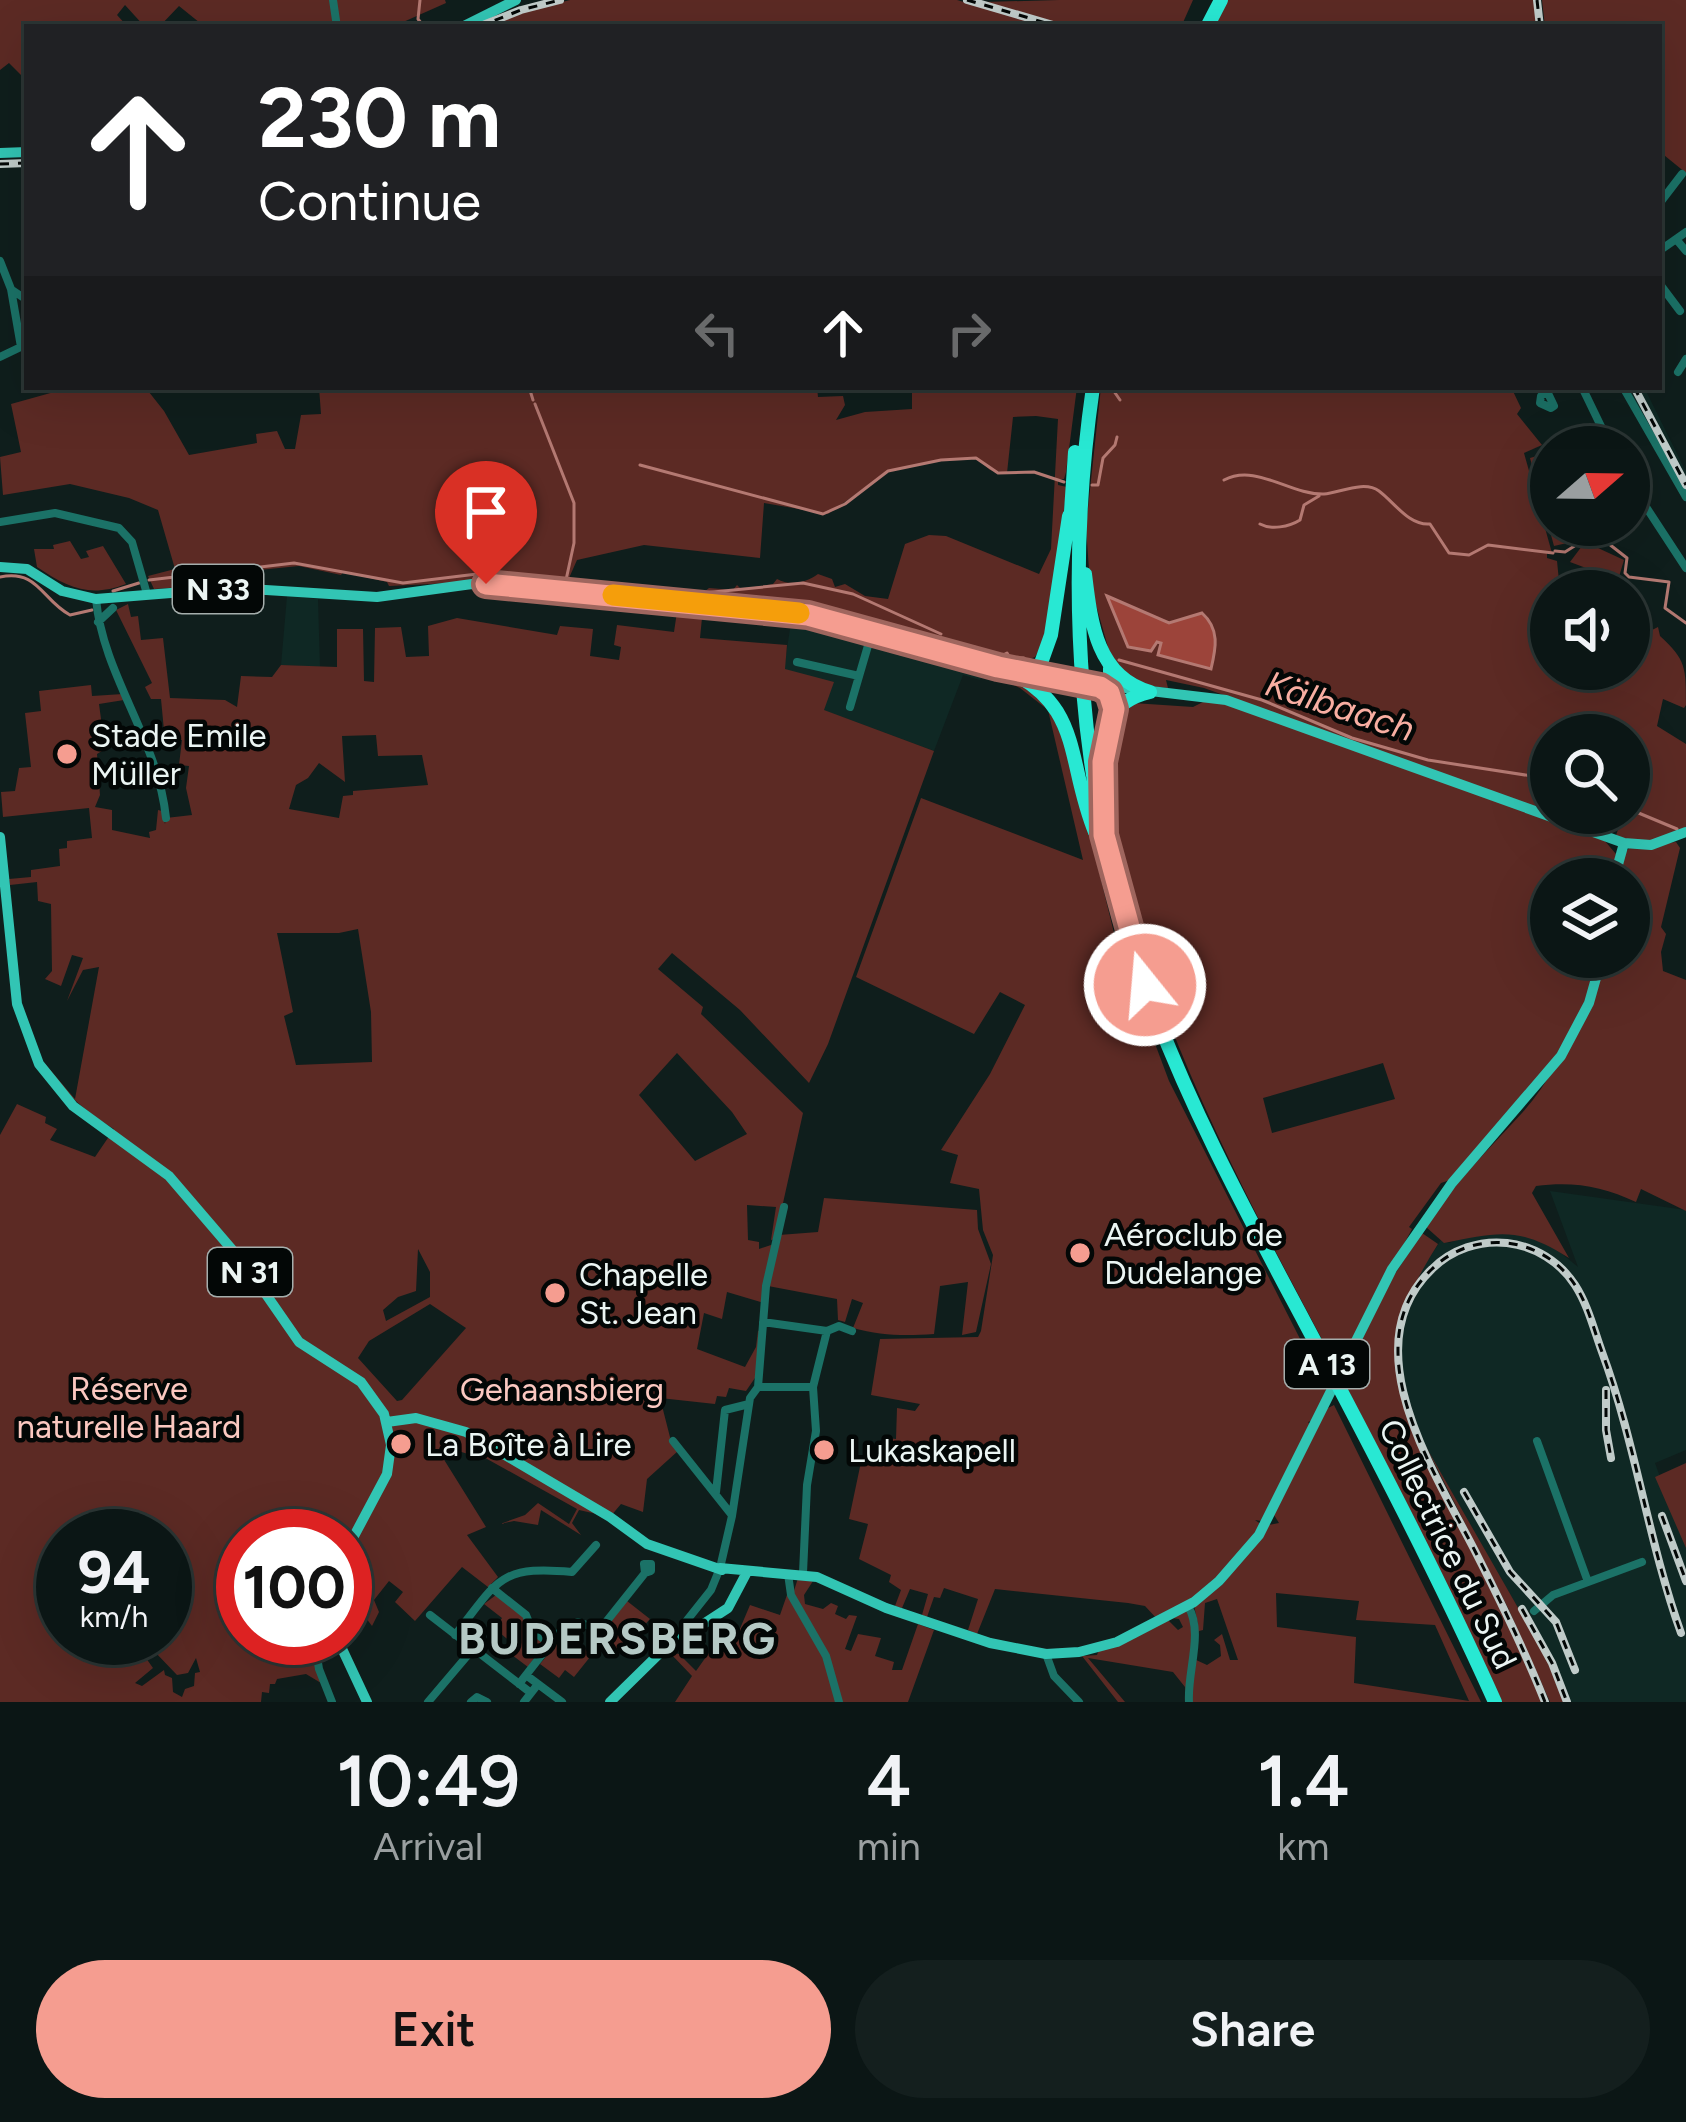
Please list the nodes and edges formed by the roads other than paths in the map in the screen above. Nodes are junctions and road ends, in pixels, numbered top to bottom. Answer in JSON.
{"nodes":[{"id":1,"x":516,"y":0,"type":"edge"},
{"id":2,"x":468,"y":24,"type":"edge"},
{"id":3,"x":1682,"y":174,"type":"dead end"},
{"id":4,"x":1662,"y":200,"type":"edge"},
{"id":5,"x":1686,"y":232,"type":"edge"},
{"id":6,"x":1676,"y":239,"type":"junction"},
{"id":7,"x":1662,"y":246,"type":"edge"},
{"id":8,"x":1686,"y":251,"type":"edge"},
{"id":9,"x":0,"y":261,"type":"edge"},
{"id":10,"x":1662,"y":287,"type":"edge"},
{"id":11,"x":11,"y":289,"type":"junction"},
{"id":12,"x":24,"y":298,"type":"edge"},
{"id":13,"x":1679,"y":311,"type":"dead end"},
{"id":14,"x":24,"y":345,"type":"edge"},
{"id":15,"x":0,"y":357,"type":"edge"},
{"id":16,"x":1686,"y":359,"type":"edge"},
{"id":17,"x":1678,"y":372,"type":"dead end"},
{"id":18,"x":1088,"y":390,"type":"edge"},
{"id":19,"x":1088,"y":390,"type":"edge"},
{"id":20,"x":1583,"y":390,"type":"edge"},
{"id":21,"x":1625,"y":390,"type":"edge"},
{"id":22,"x":1601,"y":426,"type":"edge"},
{"id":23,"x":1686,"y":497,"type":"edge"},
{"id":24,"x":1071,"y":501,"type":"junction"},
{"id":25,"x":1650,"y":514,"type":"edge"},
{"id":26,"x":1079,"y":515,"type":"junction"},
{"id":27,"x":0,"y":522,"type":"edge"},
{"id":28,"x":0,"y":567,"type":"edge"},
{"id":29,"x":1686,"y":568,"type":"edge"},
{"id":30,"x":147,"y":594,"type":"junction"},
{"id":31,"x":96,"y":598,"type":"junction"},
{"id":32,"x":112,"y":608,"type":"dead end"},
{"id":33,"x":98,"y":622,"type":"junction"},
{"id":34,"x":873,"y":630,"type":"junction"},
{"id":35,"x":1043,"y":655,"type":"junction"},
{"id":36,"x":797,"y":662,"type":"dead end"},
{"id":37,"x":998,"y":667,"type":"junction"},
{"id":38,"x":1109,"y":668,"type":"junction"},
{"id":39,"x":859,"y":676,"type":"junction"},
{"id":40,"x":1052,"y":683,"type":"junction"},
{"id":41,"x":1098,"y":687,"type":"junction"},
{"id":42,"x":1150,"y":692,"type":"junction"},
{"id":43,"x":850,"y":707,"type":"dead end"},
{"id":44,"x":1114,"y":709,"type":"junction"},
{"id":45,"x":166,"y":818,"type":"dead end"},
{"id":46,"x":1100,"y":834,"type":"junction"},
{"id":47,"x":1682,"y":835,"type":"edge"},
{"id":48,"x":0,"y":837,"type":"edge"},
{"id":49,"x":1624,"y":843,"type":"junction"},
{"id":50,"x":1620,"y":858,"type":"edge"},
{"id":51,"x":1596,"y":978,"type":"edge"},
{"id":52,"x":784,"y":1207,"type":"dead end"},
{"id":53,"x":763,"y":1322,"type":"junction"},
{"id":54,"x":827,"y":1330,"type":"junction"},
{"id":55,"x":852,"y":1331,"type":"dead end"},
{"id":56,"x":758,"y":1387,"type":"junction"},
{"id":57,"x":813,"y":1387,"type":"junction"},
{"id":58,"x":749,"y":1404,"type":"junction"},
{"id":59,"x":387,"y":1422,"type":"junction"},
{"id":60,"x":673,"y":1441,"type":"dead end"},
{"id":61,"x":1537,"y":1442,"type":"dead end"},
{"id":62,"x":718,"y":1472,"type":"junction"},
{"id":63,"x":737,"y":1472,"type":"junction"},
{"id":64,"x":716,"y":1492,"type":"junction"},
{"id":65,"x":368,"y":1509,"type":"edge"},
{"id":66,"x":733,"y":1516,"type":"junction"},
{"id":67,"x":596,"y":1545,"type":"dead end"},
{"id":68,"x":661,"y":1551,"type":"junction"},
{"id":69,"x":1642,"y":1562,"type":"dead end"},
{"id":70,"x":720,"y":1568,"type":"junction"},
{"id":71,"x":788,"y":1572,"type":"junction"},
{"id":72,"x":746,"y":1573,"type":"junction"},
{"id":73,"x":803,"y":1573,"type":"junction"},
{"id":74,"x":1588,"y":1582,"type":"junction"},
{"id":75,"x":492,"y":1588,"type":"junction"},
{"id":76,"x":1188,"y":1606,"type":"junction"},
{"id":77,"x":1534,"y":1611,"type":"dead end"},
{"id":78,"x":430,"y":1615,"type":"dead end"},
{"id":79,"x":684,"y":1634,"type":"junction"},
{"id":80,"x":455,"y":1635,"type":"junction"},
{"id":81,"x":550,"y":1644,"type":"junction"},
{"id":82,"x":473,"y":1649,"type":"junction"},
{"id":83,"x":1046,"y":1654,"type":"junction"},
{"id":84,"x":318,"y":1665,"type":"edge"},
{"id":85,"x":350,"y":1665,"type":"edge"},
{"id":86,"x":526,"y":1675,"type":"junction"},
{"id":87,"x":519,"y":1684,"type":"junction"},
{"id":88,"x":538,"y":1684,"type":"junction"},
{"id":89,"x":528,"y":1698,"type":"edge"},
{"id":90,"x":332,"y":1702,"type":"edge"},
{"id":91,"x":367,"y":1702,"type":"edge"},
{"id":92,"x":428,"y":1702,"type":"edge"},
{"id":93,"x":471,"y":1702,"type":"edge"},
{"id":94,"x":487,"y":1702,"type":"edge"},
{"id":95,"x":562,"y":1702,"type":"edge"},
{"id":96,"x":610,"y":1702,"type":"edge"},
{"id":97,"x":839,"y":1702,"type":"edge"},
{"id":98,"x":1079,"y":1702,"type":"edge"},
{"id":99,"x":1189,"y":1702,"type":"edge"},
{"id":100,"x":1491,"y":1702,"type":"edge"}],
"edges":[{"from":1,"to":2,"type":"main road"},
{"from":3,"to":4,"type":"street"},
{"from":5,"to":6,"type":"street"},
{"from":6,"to":7,"type":"street"},
{"from":6,"to":8,"type":"street"},
{"from":9,"to":11,"type":"street"},
{"from":10,"to":13,"type":"street"},
{"from":11,"to":12,"type":"street"},
{"from":11,"to":14,"type":"street"},
{"from":14,"to":15,"type":"street"},
{"from":16,"to":17,"type":"street"},
{"from":18,"to":24,"type":"highway","name":"Collectrice du Sud","number":"A 13"},
{"from":19,"to":26,"type":"highway","name":"Collectrice du Sud","number":"A 13"},
{"from":20,"to":22,"type":"street"},
{"from":21,"to":23,"type":"street"},
{"from":24,"to":35,"type":"highway","number":"A 13"},
{"from":24,"to":46,"type":"highway","name":"Collectrice du Sud","number":"A 13"},
{"from":25,"to":29,"type":"street"},
{"from":26,"to":38,"type":"highway","number":"A 13"},
{"from":26,"to":46,"type":"highway","name":"Collectrice du Sud","number":"A 13"},
{"from":27,"to":30,"type":"street"},
{"from":28,"to":31,"type":"main road","number":"N 33"},
{"from":30,"to":31,"type":"main road","number":"N 33"},
{"from":30,"to":34,"type":"main road","number":"N 33"},
{"from":31,"to":33,"type":"street"},
{"from":32,"to":33,"type":"street"},
{"from":33,"to":45,"type":"street"},
{"from":34,"to":37,"type":"main road","number":"N 33"},
{"from":34,"to":39,"type":"street"},
{"from":35,"to":37,"type":"highway"},
{"from":35,"to":40,"type":"highway","number":"A 13"},
{"from":36,"to":39,"type":"street"},
{"from":37,"to":40,"type":"highway"},
{"from":38,"to":41,"type":"highway"},
{"from":38,"to":42,"type":"highway"},
{"from":39,"to":43,"type":"street"},
{"from":40,"to":41,"type":"main road"},
{"from":40,"to":46,"type":"highway","number":"A 13"},
{"from":41,"to":42,"type":"main road"},
{"from":41,"to":44,"type":"highway"},
{"from":42,"to":44,"type":"highway"},
{"from":42,"to":49,"type":"main road"},
{"from":44,"to":46,"type":"highway","number":"A 13"},
{"from":46,"to":100,"type":"highway","name":"Collectrice du Sud","number":"A 13"},
{"from":47,"to":49,"type":"main road"},
{"from":48,"to":59,"type":"main road","number":"N 31"},
{"from":49,"to":50,"type":"main road"},
{"from":51,"to":76,"type":"main road"},
{"from":52,"to":53,"type":"street"},
{"from":53,"to":54,"type":"street"},
{"from":53,"to":56,"type":"street"},
{"from":54,"to":55,"type":"street"},
{"from":54,"to":57,"type":"street"},
{"from":56,"to":57,"type":"street"},
{"from":56,"to":58,"type":"street"},
{"from":57,"to":73,"type":"street"},
{"from":58,"to":62,"type":"street"},
{"from":58,"to":63,"type":"street"},
{"from":59,"to":65,"type":"main road"},
{"from":59,"to":68,"type":"main road"},
{"from":60,"to":64,"type":"street"},
{"from":61,"to":74,"type":"street"},
{"from":62,"to":63,"type":"street"},
{"from":62,"to":64,"type":"street"},
{"from":63,"to":66,"type":"street"},
{"from":64,"to":66,"type":"street"},
{"from":66,"to":70,"type":"street"},
{"from":67,"to":75,"type":"street"},
{"from":68,"to":70,"type":"main road"},
{"from":68,"to":81,"type":"street"},
{"from":69,"to":74,"type":"street"},
{"from":70,"to":72,"type":"main road"},
{"from":70,"to":79,"type":"street"},
{"from":71,"to":72,"type":"main road"},
{"from":71,"to":73,"type":"main road"},
{"from":71,"to":97,"type":"street"},
{"from":72,"to":79,"type":"main road"},
{"from":73,"to":83,"type":"main road"},
{"from":74,"to":77,"type":"street"},
{"from":75,"to":80,"type":"street"},
{"from":75,"to":81,"type":"street"},
{"from":76,"to":83,"type":"main road"},
{"from":76,"to":99,"type":"street"},
{"from":78,"to":80,"type":"street"},
{"from":79,"to":96,"type":"main road"},
{"from":80,"to":82,"type":"street"},
{"from":81,"to":86,"type":"street"},
{"from":82,"to":87,"type":"street"},
{"from":82,"to":92,"type":"street"},
{"from":83,"to":98,"type":"street"},
{"from":84,"to":90,"type":"street"},
{"from":85,"to":91,"type":"main road"},
{"from":86,"to":87,"type":"street"},
{"from":86,"to":88,"type":"street"},
{"from":87,"to":89,"type":"street"},
{"from":88,"to":89,"type":"street"},
{"from":88,"to":95,"type":"street"},
{"from":93,"to":94,"type":"street"}]}
